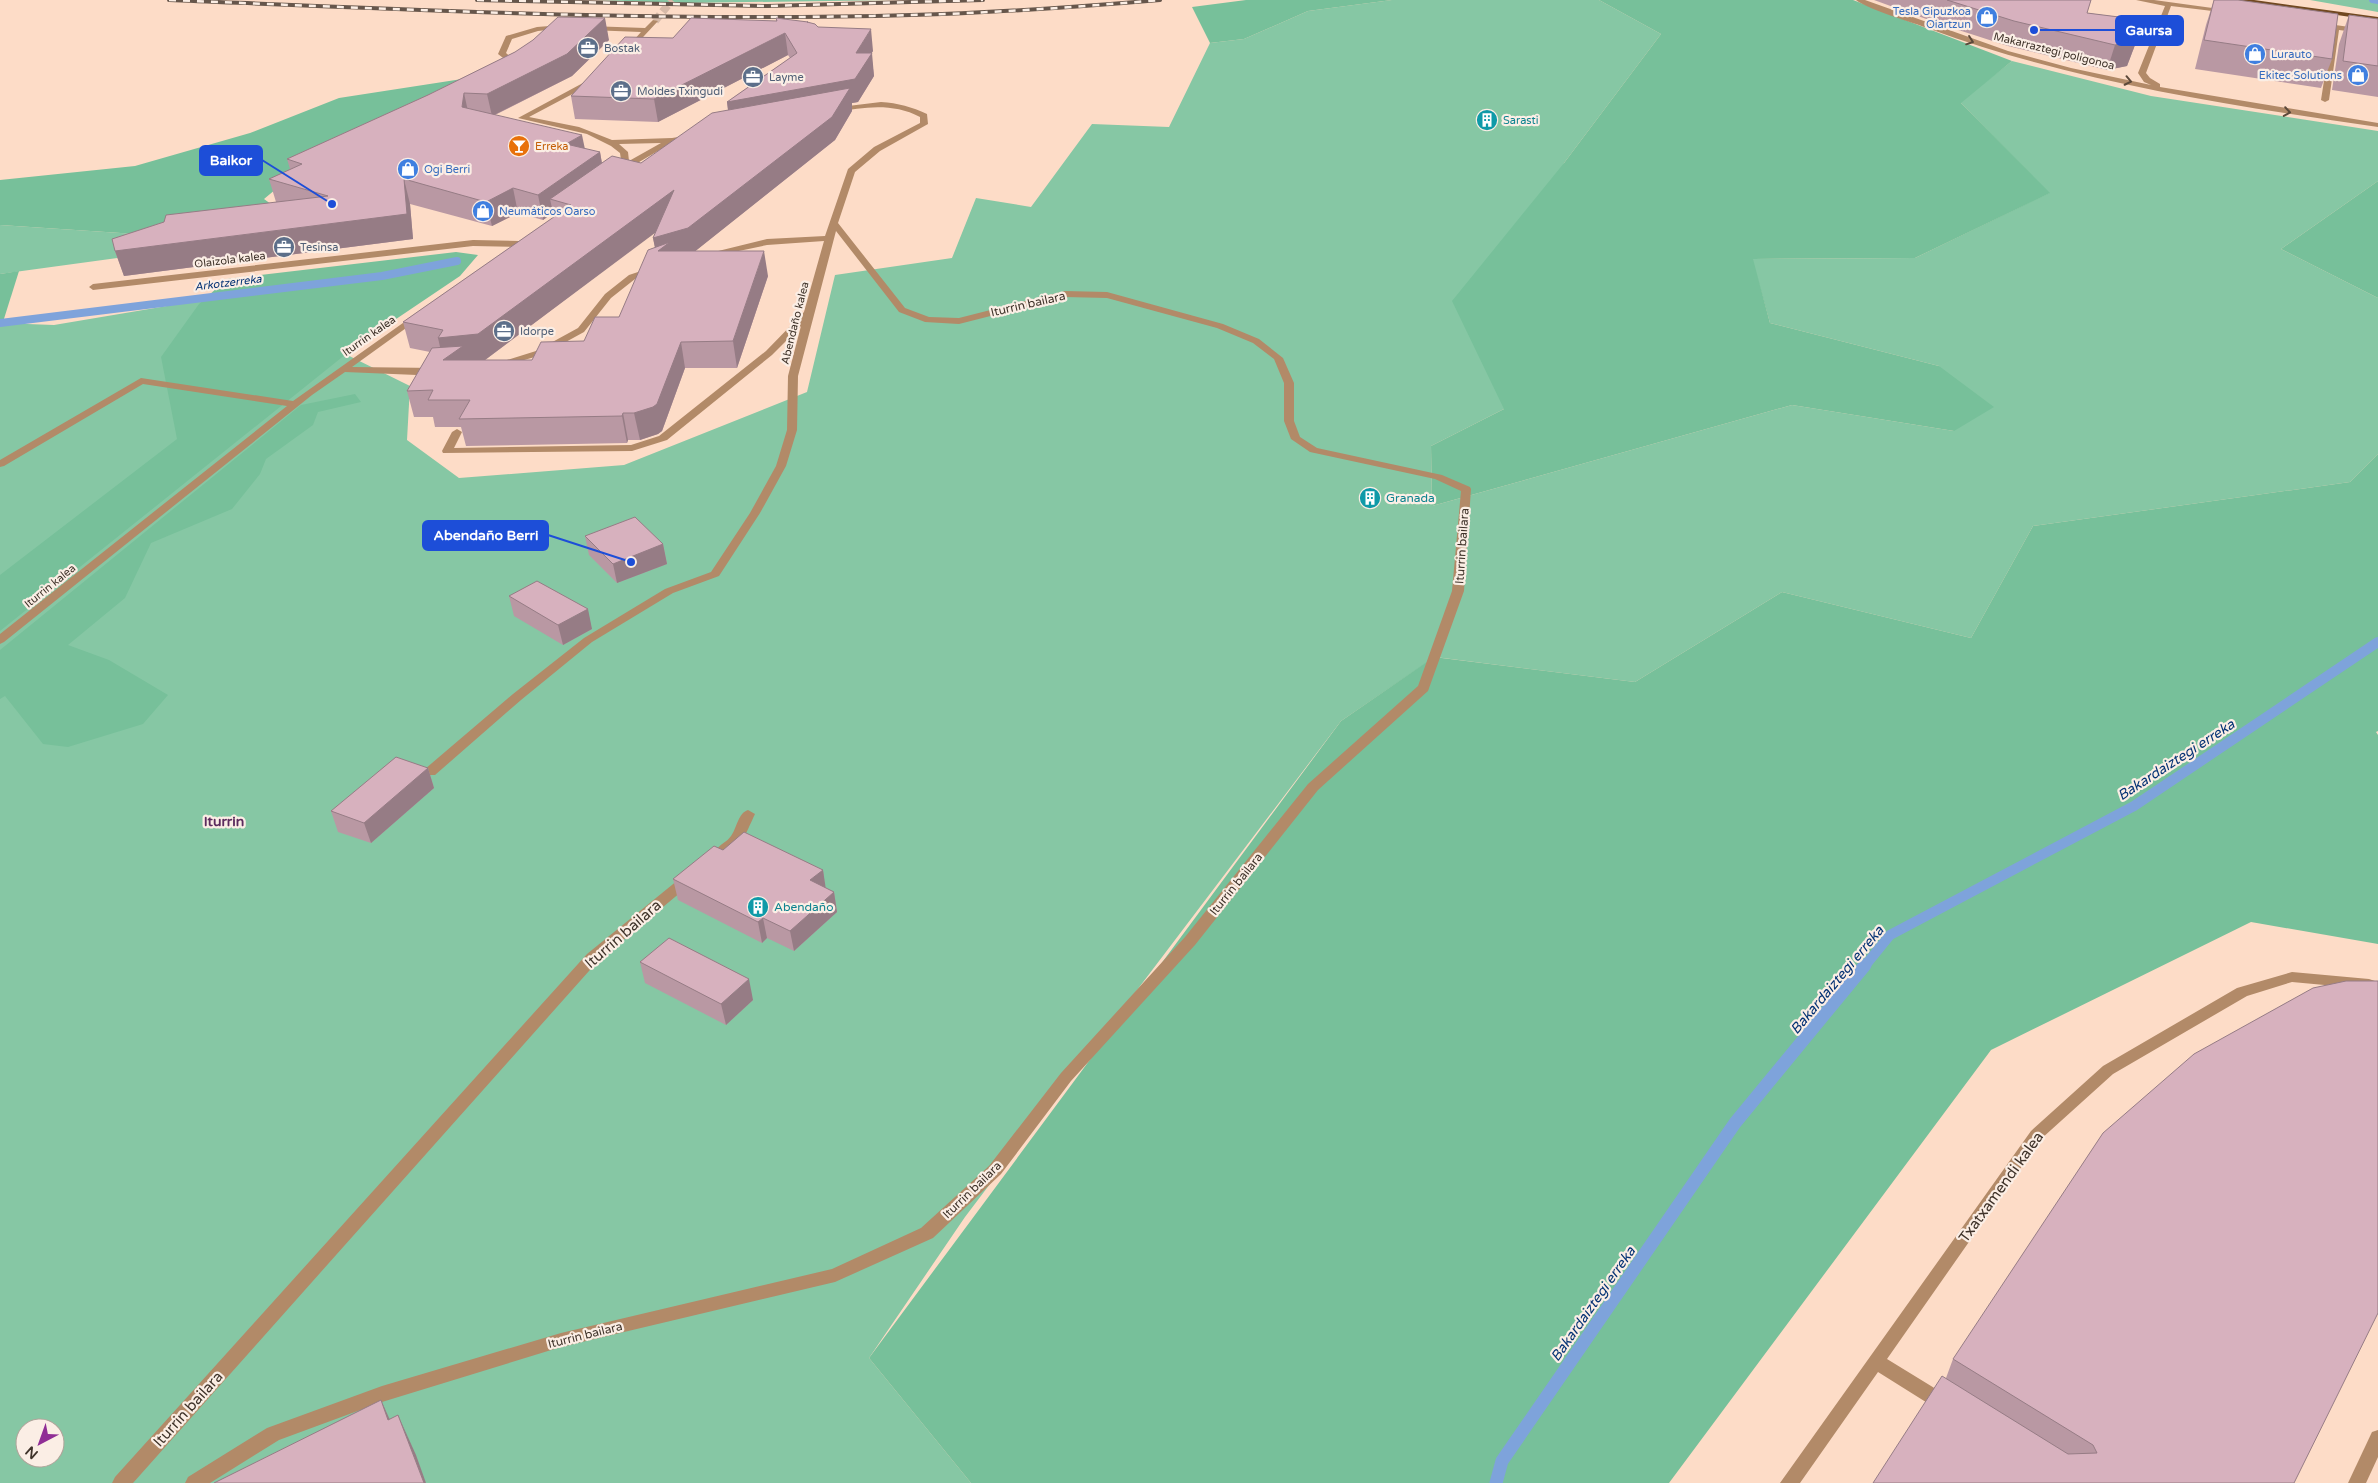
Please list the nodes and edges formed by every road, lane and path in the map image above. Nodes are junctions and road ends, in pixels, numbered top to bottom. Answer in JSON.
{"nodes":[{"id":1,"x":1859,"y":0,"type":"edge"},
{"id":2,"x":2139,"y":0,"type":"edge"},
{"id":3,"x":2239,"y":0,"type":"edge"},
{"id":4,"x":2169,"y":4,"type":"junction"},
{"id":5,"x":2237,"y":14,"type":"edge"},
{"id":6,"x":2378,"y":19,"type":"edge"},
{"id":7,"x":655,"y":21,"type":"tunnel mouth"},
{"id":8,"x":2310,"y":24,"type":"edge"},
{"id":9,"x":574,"y":27,"type":"edge"},
{"id":10,"x":2336,"y":27,"type":"junction"},
{"id":11,"x":583,"y":28,"type":"edge"},
{"id":12,"x":647,"y":30,"type":"junction"},
{"id":13,"x":2378,"y":33,"type":"edge"},
{"id":14,"x":622,"y":57,"type":"edge"},
{"id":15,"x":604,"y":72,"type":"edge"},
{"id":16,"x":501,"y":78,"type":"edge"},
{"id":17,"x":2161,"y":88,"type":"junction"},
{"id":18,"x":2325,"y":100,"type":"dead end"},
{"id":19,"x":825,"y":112,"type":"edge"},
{"id":20,"x":2378,"y":125,"type":"edge"},
{"id":21,"x":701,"y":135,"type":"edge"},
{"id":22,"x":672,"y":140,"type":"junction"},
{"id":23,"x":614,"y":142,"type":"junction"},
{"id":24,"x":626,"y":166,"type":"junction"},
{"id":25,"x":613,"y":178,"type":"edge"},
{"id":26,"x":834,"y":223,"type":"junction"},
{"id":27,"x":829,"y":238,"type":"junction"},
{"id":28,"x":503,"y":255,"type":"edge"},
{"id":29,"x":702,"y":256,"type":"edge"},
{"id":30,"x":667,"y":265,"type":"edge"},
{"id":31,"x":93,"y":287,"type":"dead end"},
{"id":32,"x":422,"y":312,"type":"edge"},
{"id":33,"x":809,"y":313,"type":"junction"},
{"id":34,"x":491,"y":364,"type":"edge"},
{"id":35,"x":342,"y":369,"type":"junction"},
{"id":36,"x":445,"y":369,"type":"edge"},
{"id":37,"x":294,"y":404,"type":"junction"},
{"id":38,"x":457,"y":432,"type":"dead end"},
{"id":39,"x":0,"y":464,"type":"edge"},
{"id":40,"x":0,"y":640,"type":"edge"},
{"id":41,"x":430,"y":772,"type":"dead end"},
{"id":42,"x":748,"y":814,"type":"dead end"},
{"id":43,"x":713,"y":859,"type":"edge"},
{"id":44,"x":698,"y":871,"type":"edge"},
{"id":45,"x":2378,"y":988,"type":"edge"},
{"id":46,"x":1875,"y":1361,"type":"junction"},
{"id":47,"x":1960,"y":1414,"type":"edge"},
{"id":48,"x":2378,"y":1438,"type":"edge"},
{"id":49,"x":121,"y":1483,"type":"edge"},
{"id":50,"x":194,"y":1483,"type":"edge"},
{"id":51,"x":1788,"y":1483,"type":"edge"},
{"id":52,"x":2357,"y":1483,"type":"edge"}],
"edges":[{"from":1,"to":17,"type":"street","name":"Makarraztegi poligonoa","one_way":true},
{"from":2,"to":4,"type":"street"},
{"from":3,"to":6,"type":"main road"},
{"from":4,"to":5,"type":"street"},
{"from":4,"to":17,"type":"street","name":"Makarraztegi poligonoa"},
{"from":7,"to":12,"type":"street"},
{"from":8,"to":10,"type":"street"},
{"from":9,"to":16,"type":"street"},
{"from":10,"to":13,"type":"street"},
{"from":10,"to":18,"type":"street"},
{"from":11,"to":12,"type":"street"},
{"from":12,"to":14,"type":"street"},
{"from":15,"to":23,"type":"street"},
{"from":17,"to":20,"type":"street","name":"Makarraztegi poligonoa","one_way":true},
{"from":19,"to":26,"type":"street","name":"Abendaño kalea"},
{"from":21,"to":22,"type":"street"},
{"from":22,"to":23,"type":"street"},
{"from":22,"to":24,"type":"street"},
{"from":23,"to":24,"type":"street"},
{"from":24,"to":25,"type":"street"},
{"from":26,"to":27,"type":"street","name":"Abendaño kalea"},
{"from":26,"to":50,"type":"street","name":"Iturrin bailara"},
{"from":27,"to":29,"type":"street"},
{"from":27,"to":33,"type":"street","name":"Abendaño kalea"},
{"from":28,"to":31,"type":"street","name":"Olaizola kalea"},
{"from":30,"to":34,"type":"street"},
{"from":32,"to":35,"type":"street","name":"Iturrin kalea"},
{"from":33,"to":38,"type":"street"},
{"from":33,"to":41,"type":"street","name":"Abendaño kalea"},
{"from":35,"to":36,"type":"street"},
{"from":35,"to":37,"type":"street","name":"Iturrin kalea"},
{"from":37,"to":39,"type":"street"},
{"from":37,"to":40,"type":"street","name":"Iturrin kalea"},
{"from":42,"to":43,"type":"street"},
{"from":44,"to":49,"type":"street","name":"Iturrin bailara"},
{"from":45,"to":46,"type":"street","name":"Txatxamendi kalea"},
{"from":46,"to":47,"type":"street"},
{"from":46,"to":51,"type":"street","name":"Txatxamendi kalea"},
{"from":48,"to":52,"type":"street"}]}
